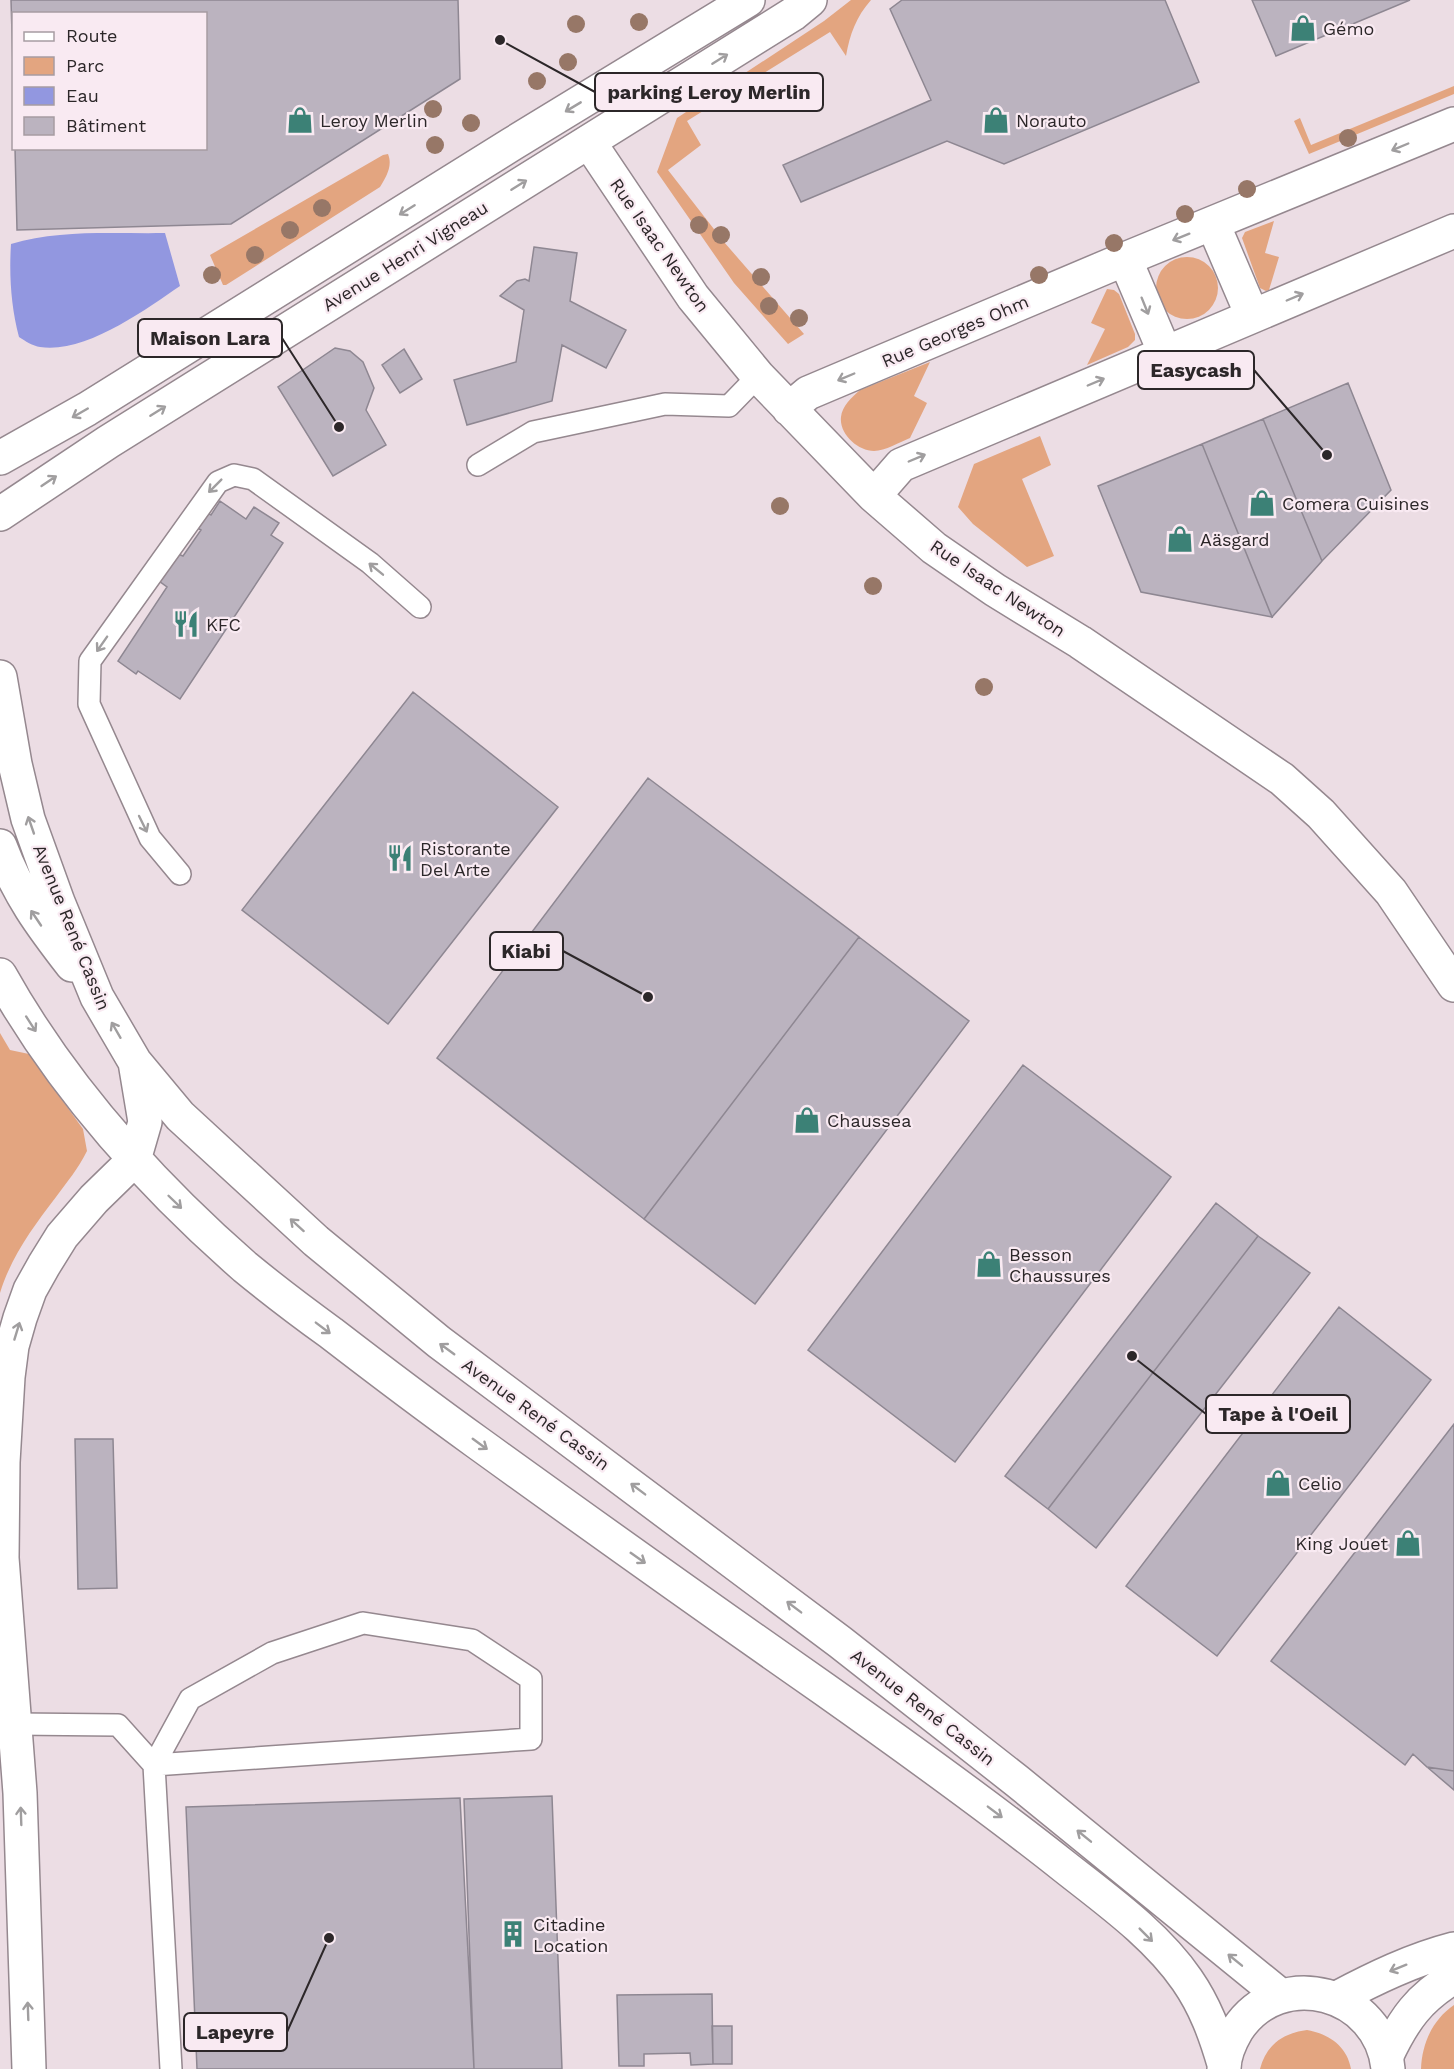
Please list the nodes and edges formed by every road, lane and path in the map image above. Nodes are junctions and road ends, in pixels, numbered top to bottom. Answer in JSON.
{"nodes":[{"id":1,"x":748,"y":0,"type":"edge"},
{"id":2,"x":810,"y":0,"type":"edge"},
{"id":3,"x":1454,"y":124,"type":"edge"},
{"id":4,"x":589,"y":142,"type":"junction"},
{"id":5,"x":1213,"y":224,"type":"junction"},
{"id":6,"x":1454,"y":231,"type":"edge"},
{"id":7,"x":1125,"y":260,"type":"junction"},
{"id":8,"x":1252,"y":315,"type":"junction"},
{"id":9,"x":1166,"y":353,"type":"junction"},
{"id":10,"x":758,"y":376,"type":"junction"},
{"id":11,"x":789,"y":409,"type":"junction"},
{"id":12,"x":0,"y":458,"type":"edge"},
{"id":13,"x":478,"y":465,"type":"dead end"},
{"id":14,"x":874,"y":496,"type":"junction"},
{"id":15,"x":0,"y":513,"type":"edge"},
{"id":16,"x":420,"y":607,"type":"dead end"},
{"id":17,"x":0,"y":677,"type":"edge"},
{"id":18,"x":0,"y":846,"type":"edge"},
{"id":19,"x":180,"y":874,"type":"dead end"},
{"id":20,"x":0,"y":975,"type":"edge"},
{"id":21,"x":1454,"y":985,"type":"edge"},
{"id":22,"x":97,"y":998,"type":"junction"},
{"id":23,"x":135,"y":1062,"type":"junction"},
{"id":24,"x":134,"y":1160,"type":"junction"},
{"id":25,"x":14,"y":1724,"type":"junction"},
{"id":26,"x":154,"y":1765,"type":"junction"},
{"id":27,"x":1454,"y":1949,"type":"edge"},
{"id":28,"x":1454,"y":1977,"type":"edge"},
{"id":29,"x":1281,"y":1996,"type":"junction"},
{"id":30,"x":1337,"y":1998,"type":"junction"},
{"id":31,"x":1387,"y":2062,"type":"edge"},
{"id":32,"x":1224,"y":2066,"type":"edge"},
{"id":33,"x":30,"y":2069,"type":"edge"},
{"id":34,"x":171,"y":2069,"type":"edge"}],
"edges":[{"from":1,"to":12,"type":"street","one_way":true},
{"from":4,"to":2,"type":"street","name":"Avenue Henri Vigneau","one_way":true},
{"from":3,"to":5,"type":"street","name":"Rue Georges Ohm","one_way":true},
{"from":4,"to":10,"type":"street","name":"Rue Isaac Newton"},
{"from":15,"to":4,"type":"street","name":"Avenue Henri Vigneau","one_way":true},
{"from":5,"to":7,"type":"street","name":"Rue Georges Ohm","one_way":true},
{"from":5,"to":8,"type":"street"},
{"from":8,"to":6,"type":"street","one_way":true},
{"from":7,"to":9,"type":"street","one_way":true},
{"from":7,"to":11,"type":"street","name":"Rue Georges Ohm","one_way":true},
{"from":8,"to":9,"type":"street"},
{"from":14,"to":9,"type":"street","one_way":true},
{"from":10,"to":11,"type":"street","name":"Rue Isaac Newton"},
{"from":10,"to":13,"type":"lane"},
{"from":11,"to":14,"type":"street","name":"Rue Isaac Newton"},
{"from":14,"to":21,"type":"street","name":"Rue Isaac Newton"},
{"from":16,"to":19,"type":"lane","one_way":true},
{"from":22,"to":17,"type":"street","name":"Avenue René Cassin","one_way":true},
{"from":22,"to":18,"type":"street","one_way":true},
{"from":20,"to":24,"type":"street","one_way":true},
{"from":23,"to":22,"type":"street","name":"Avenue René Cassin","one_way":true},
{"from":23,"to":24,"type":"street"},
{"from":29,"to":23,"type":"street","name":"Avenue René Cassin","one_way":true},
{"from":25,"to":24,"type":"street","one_way":true},
{"from":24,"to":32,"type":"street","one_way":true},
{"from":25,"to":26,"type":"lane"},
{"from":33,"to":25,"type":"street","one_way":true},
{"from":26,"to":26,"type":"lane"},
{"from":26,"to":34,"type":"lane"},
{"from":27,"to":30,"type":"street","one_way":true},
{"from":28,"to":31,"type":"street"},
{"from":29,"to":30,"type":"street"},
{"from":29,"to":32,"type":"street"},
{"from":30,"to":31,"type":"street"}]}
